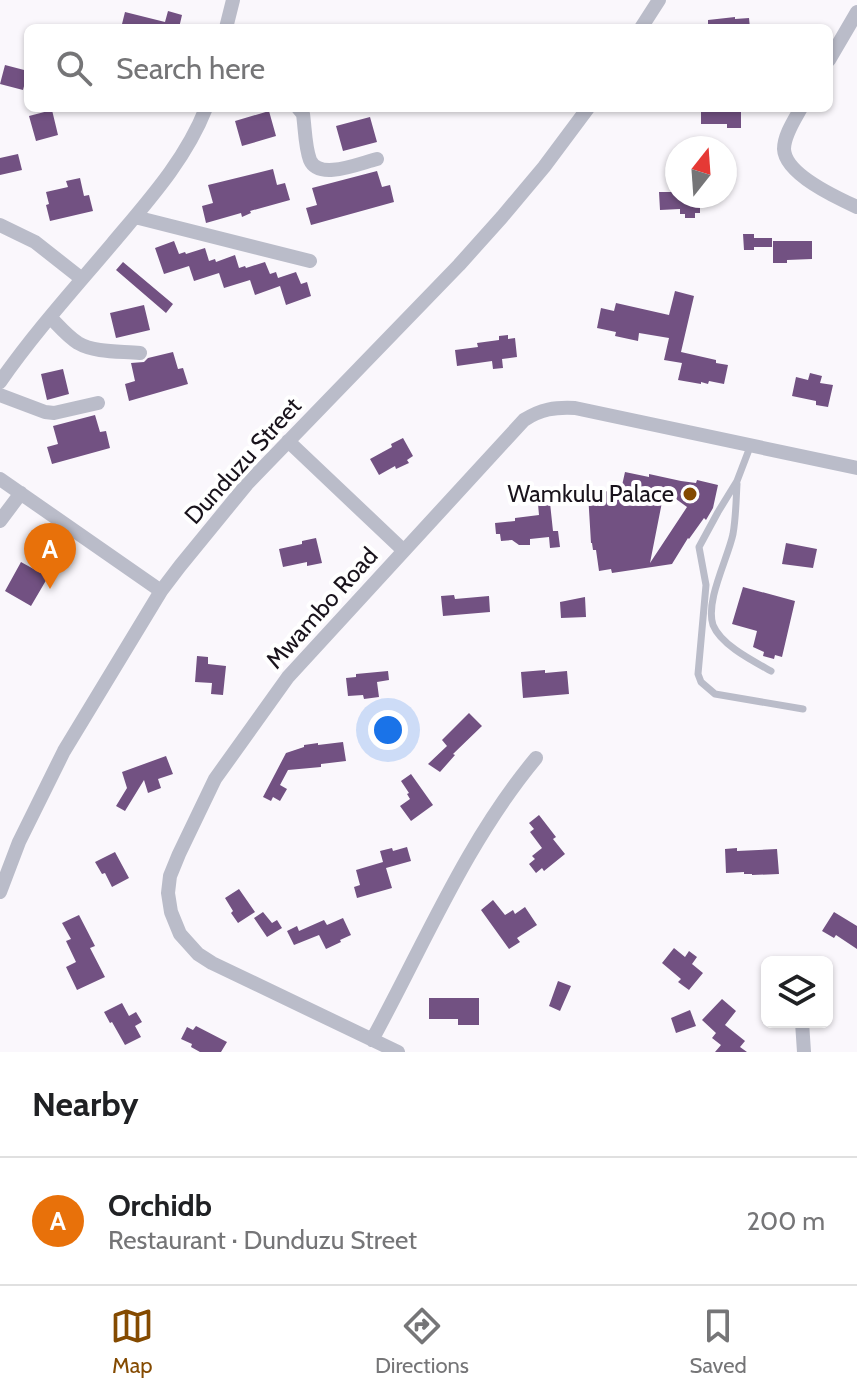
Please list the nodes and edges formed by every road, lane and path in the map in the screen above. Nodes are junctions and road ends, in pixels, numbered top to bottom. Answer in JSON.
{"nodes":[{"id":1,"x":233,"y":0,"type":"edge"},
{"id":2,"x":659,"y":0,"type":"edge"},
{"id":3,"x":857,"y":12,"type":"edge"},
{"id":4,"x":227,"y":24,"type":"edge"},
{"id":5,"x":644,"y":24,"type":"edge"},
{"id":6,"x":833,"y":53,"type":"edge"},
{"id":7,"x":204,"y":112,"type":"edge"},
{"id":8,"x":301,"y":112,"type":"edge"},
{"id":9,"x":585,"y":112,"type":"edge"},
{"id":10,"x":799,"y":112,"type":"edge"},
{"id":11,"x":377,"y":159,"type":"dead end"},
{"id":12,"x":857,"y":207,"type":"edge"},
{"id":13,"x":135,"y":217,"type":"junction"},
{"id":14,"x":0,"y":225,"type":"edge"},
{"id":15,"x":310,"y":261,"type":"dead end"},
{"id":16,"x":82,"y":279,"type":"junction"},
{"id":17,"x":50,"y":317,"type":"junction"},
{"id":18,"x":140,"y":353,"type":"dead end"},
{"id":19,"x":0,"y":382,"type":"edge"},
{"id":20,"x":0,"y":395,"type":"edge"},
{"id":21,"x":98,"y":403,"type":"dead end"},
{"id":22,"x":288,"y":441,"type":"junction"},
{"id":23,"x":751,"y":445,"type":"junction"},
{"id":24,"x":857,"y":468,"type":"edge"},
{"id":25,"x":0,"y":479,"type":"edge"},
{"id":26,"x":737,"y":481,"type":"junction"},
{"id":27,"x":21,"y":493,"type":"junction"},
{"id":28,"x":0,"y":521,"type":"edge"},
{"id":29,"x":403,"y":550,"type":"junction"},
{"id":30,"x":161,"y":591,"type":"junction"},
{"id":31,"x":771,"y":671,"type":"dead end"},
{"id":32,"x":803,"y":709,"type":"dead end"},
{"id":33,"x":536,"y":758,"type":"dead end"},
{"id":34,"x":0,"y":892,"type":"edge"},
{"id":35,"x":802,"y":1028,"type":"edge"},
{"id":36,"x":372,"y":1040,"type":"junction"},
{"id":37,"x":398,"y":1052,"type":"edge"},
{"id":38,"x":804,"y":1052,"type":"edge"}],
"edges":[{"from":1,"to":4,"type":"street"},
{"from":2,"to":5,"type":"street"},
{"from":3,"to":6,"type":"street"},
{"from":7,"to":13,"type":"street"},
{"from":8,"to":11,"type":"street"},
{"from":9,"to":22,"type":"street","name":"Dunduzu Street"},
{"from":10,"to":12,"type":"street"},
{"from":13,"to":15,"type":"street"},
{"from":13,"to":16,"type":"street"},
{"from":14,"to":16,"type":"street"},
{"from":16,"to":17,"type":"street"},
{"from":17,"to":18,"type":"street"},
{"from":17,"to":19,"type":"street"},
{"from":20,"to":21,"type":"street"},
{"from":22,"to":29,"type":"street"},
{"from":22,"to":30,"type":"street","name":"Dunduzu Street"},
{"from":23,"to":24,"type":"street","name":"Mwambo Road"},
{"from":23,"to":26,"type":"lane"},
{"from":23,"to":29,"type":"street","name":"Mwambo Road"},
{"from":25,"to":27,"type":"street"},
{"from":26,"to":31,"type":"lane"},
{"from":26,"to":32,"type":"lane"},
{"from":27,"to":28,"type":"street"},
{"from":27,"to":30,"type":"street"},
{"from":29,"to":36,"type":"street","name":"Mwambo Road"},
{"from":30,"to":34,"type":"street","name":"Dunduzu Street"},
{"from":33,"to":36,"type":"street"},
{"from":35,"to":38,"type":"street"},
{"from":36,"to":37,"type":"street","name":"Mwambo Road"}]}
